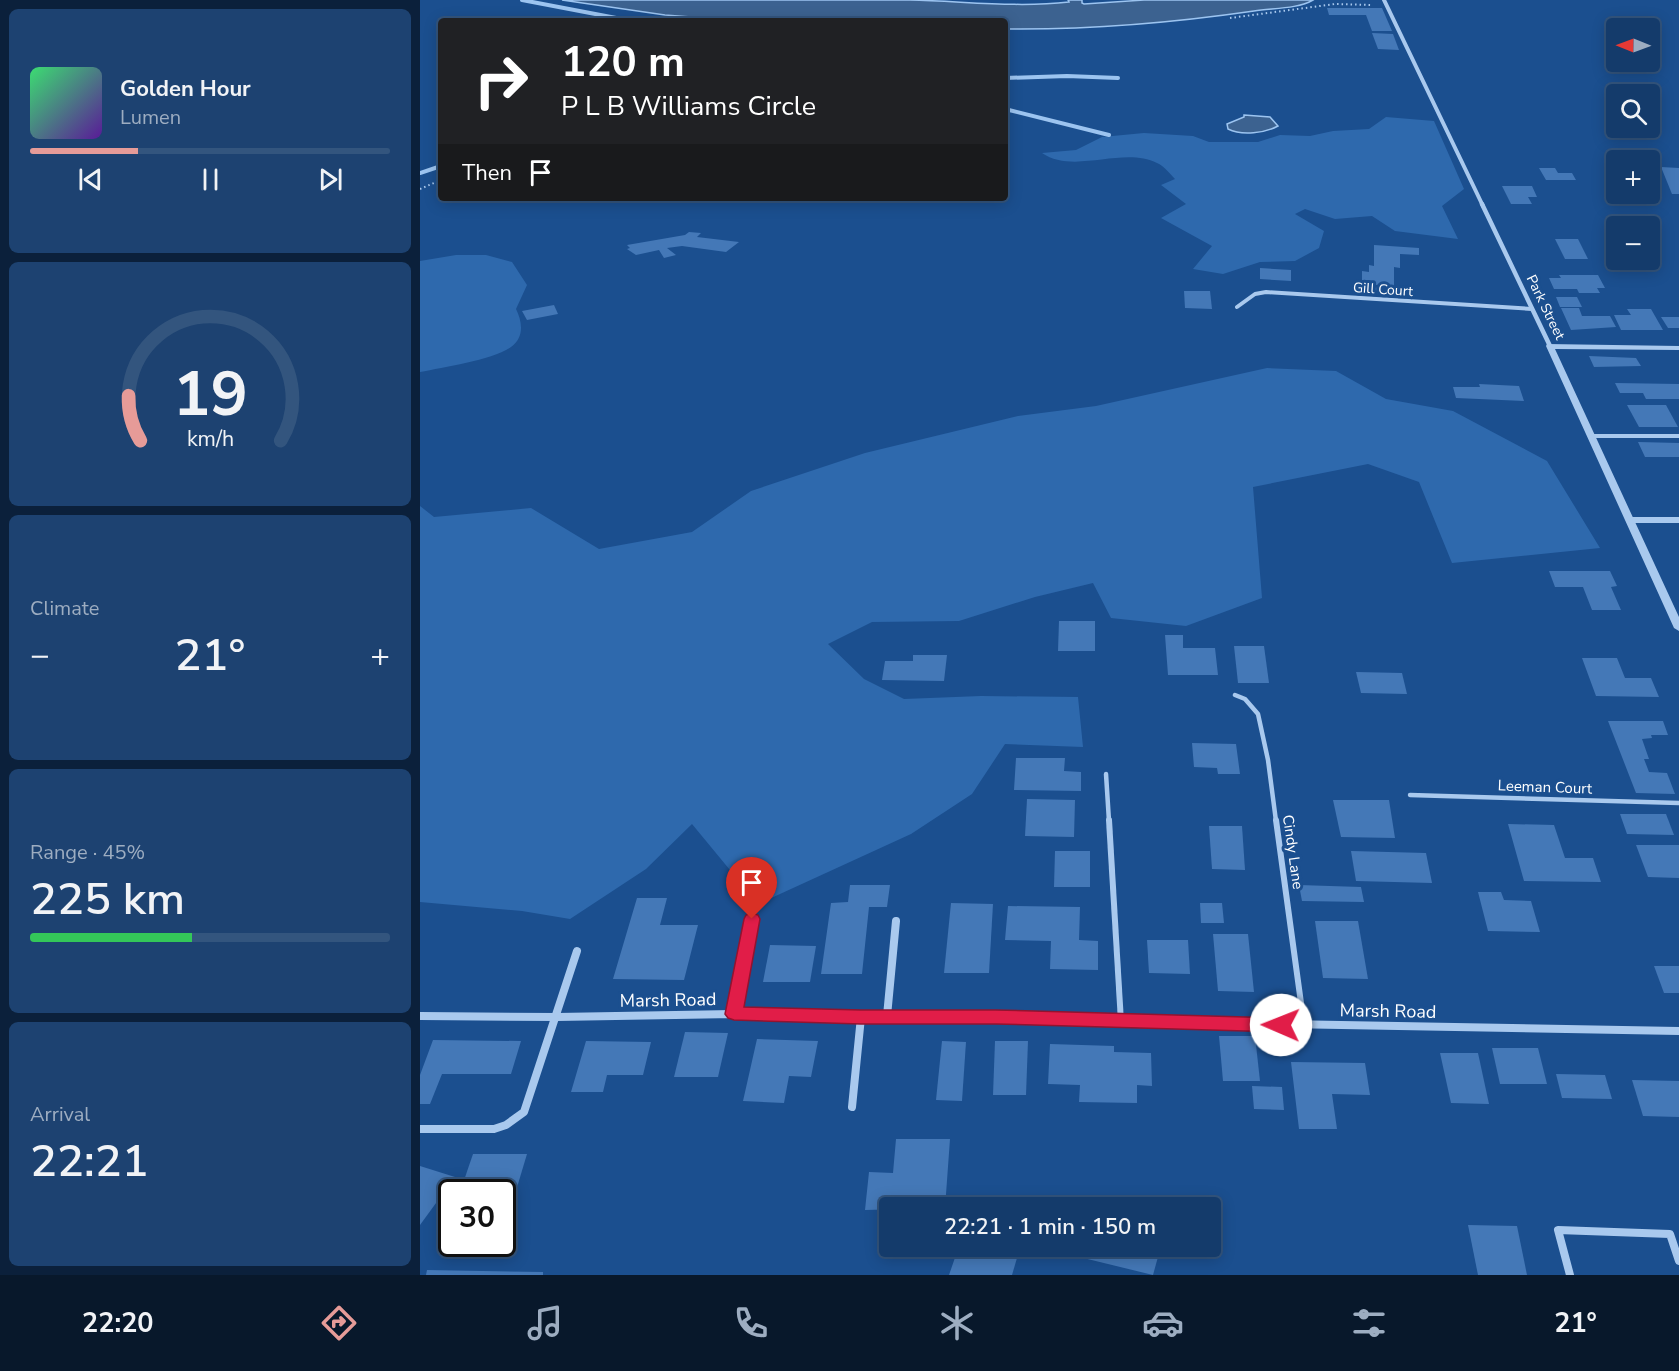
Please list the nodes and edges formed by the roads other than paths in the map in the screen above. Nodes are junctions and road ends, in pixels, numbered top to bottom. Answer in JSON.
{"nodes":[{"id":1,"x":1385,"y":2,"type":"edge"},
{"id":2,"x":1237,"y":307,"type":"dead end"},
{"id":3,"x":1532,"y":309,"type":"junction"},
{"id":4,"x":1550,"y":346,"type":"junction"},
{"id":5,"x":1679,"y":348,"type":"edge"},
{"id":6,"x":1590,"y":435,"type":"junction"},
{"id":7,"x":1679,"y":436,"type":"edge"},
{"id":8,"x":1629,"y":520,"type":"junction"},
{"id":9,"x":1679,"y":520,"type":"edge"},
{"id":10,"x":1679,"y":628,"type":"edge"},
{"id":11,"x":1234,"y":695,"type":"dead end"},
{"id":12,"x":1106,"y":774,"type":"dead end"},
{"id":13,"x":1410,"y":795,"type":"dead end"},
{"id":14,"x":1679,"y":802,"type":"edge"},
{"id":15,"x":752,"y":919,"type":"dead end"},
{"id":16,"x":896,"y":921,"type":"dead end"},
{"id":17,"x":577,"y":951,"type":"dead end"},
{"id":18,"x":734,"y":1014,"type":"junction"},
{"id":19,"x":420,"y":1016,"type":"edge"},
{"id":20,"x":887,"y":1016,"type":"junction"},
{"id":21,"x":557,"y":1017,"type":"junction"},
{"id":22,"x":861,"y":1017,"type":"junction"},
{"id":23,"x":1121,"y":1022,"type":"junction"},
{"id":24,"x":1304,"y":1025,"type":"junction"},
{"id":25,"x":1679,"y":1031,"type":"edge"},
{"id":26,"x":852,"y":1107,"type":"dead end"},
{"id":27,"x":420,"y":1129,"type":"edge"},
{"id":28,"x":1679,"y":1261,"type":"edge"},
{"id":29,"x":1570,"y":1275,"type":"edge"}],
"edges":[{"from":1,"to":3,"type":"street","name":"Park Street"},
{"from":2,"to":3,"type":"lane","name":"Gill Court"},
{"from":3,"to":4,"type":"street","name":"Park Street"},
{"from":4,"to":5,"type":"street"},
{"from":4,"to":6,"type":"street","name":"Park Street"},
{"from":6,"to":7,"type":"lane"},
{"from":6,"to":8,"type":"street","name":"Park Street"},
{"from":8,"to":9,"type":"street"},
{"from":8,"to":10,"type":"street","name":"Park Street"},
{"from":11,"to":24,"type":"lane","name":"Cindy Lane"},
{"from":12,"to":23,"type":"lane"},
{"from":13,"to":14,"type":"lane","name":"Leeman Court"},
{"from":15,"to":18,"type":"lane"},
{"from":16,"to":20,"type":"street"},
{"from":17,"to":21,"type":"street"},
{"from":18,"to":21,"type":"street","name":"Marsh Road"},
{"from":18,"to":22,"type":"street","name":"Marsh Road"},
{"from":19,"to":21,"type":"street","name":"Marsh Road"},
{"from":20,"to":22,"type":"street","name":"Marsh Road"},
{"from":20,"to":23,"type":"street","name":"Marsh Road"},
{"from":21,"to":27,"type":"street"},
{"from":22,"to":26,"type":"street"},
{"from":23,"to":24,"type":"street","name":"Marsh Road"},
{"from":24,"to":25,"type":"street","name":"Marsh Road"},
{"from":28,"to":29,"type":"street"}]}
